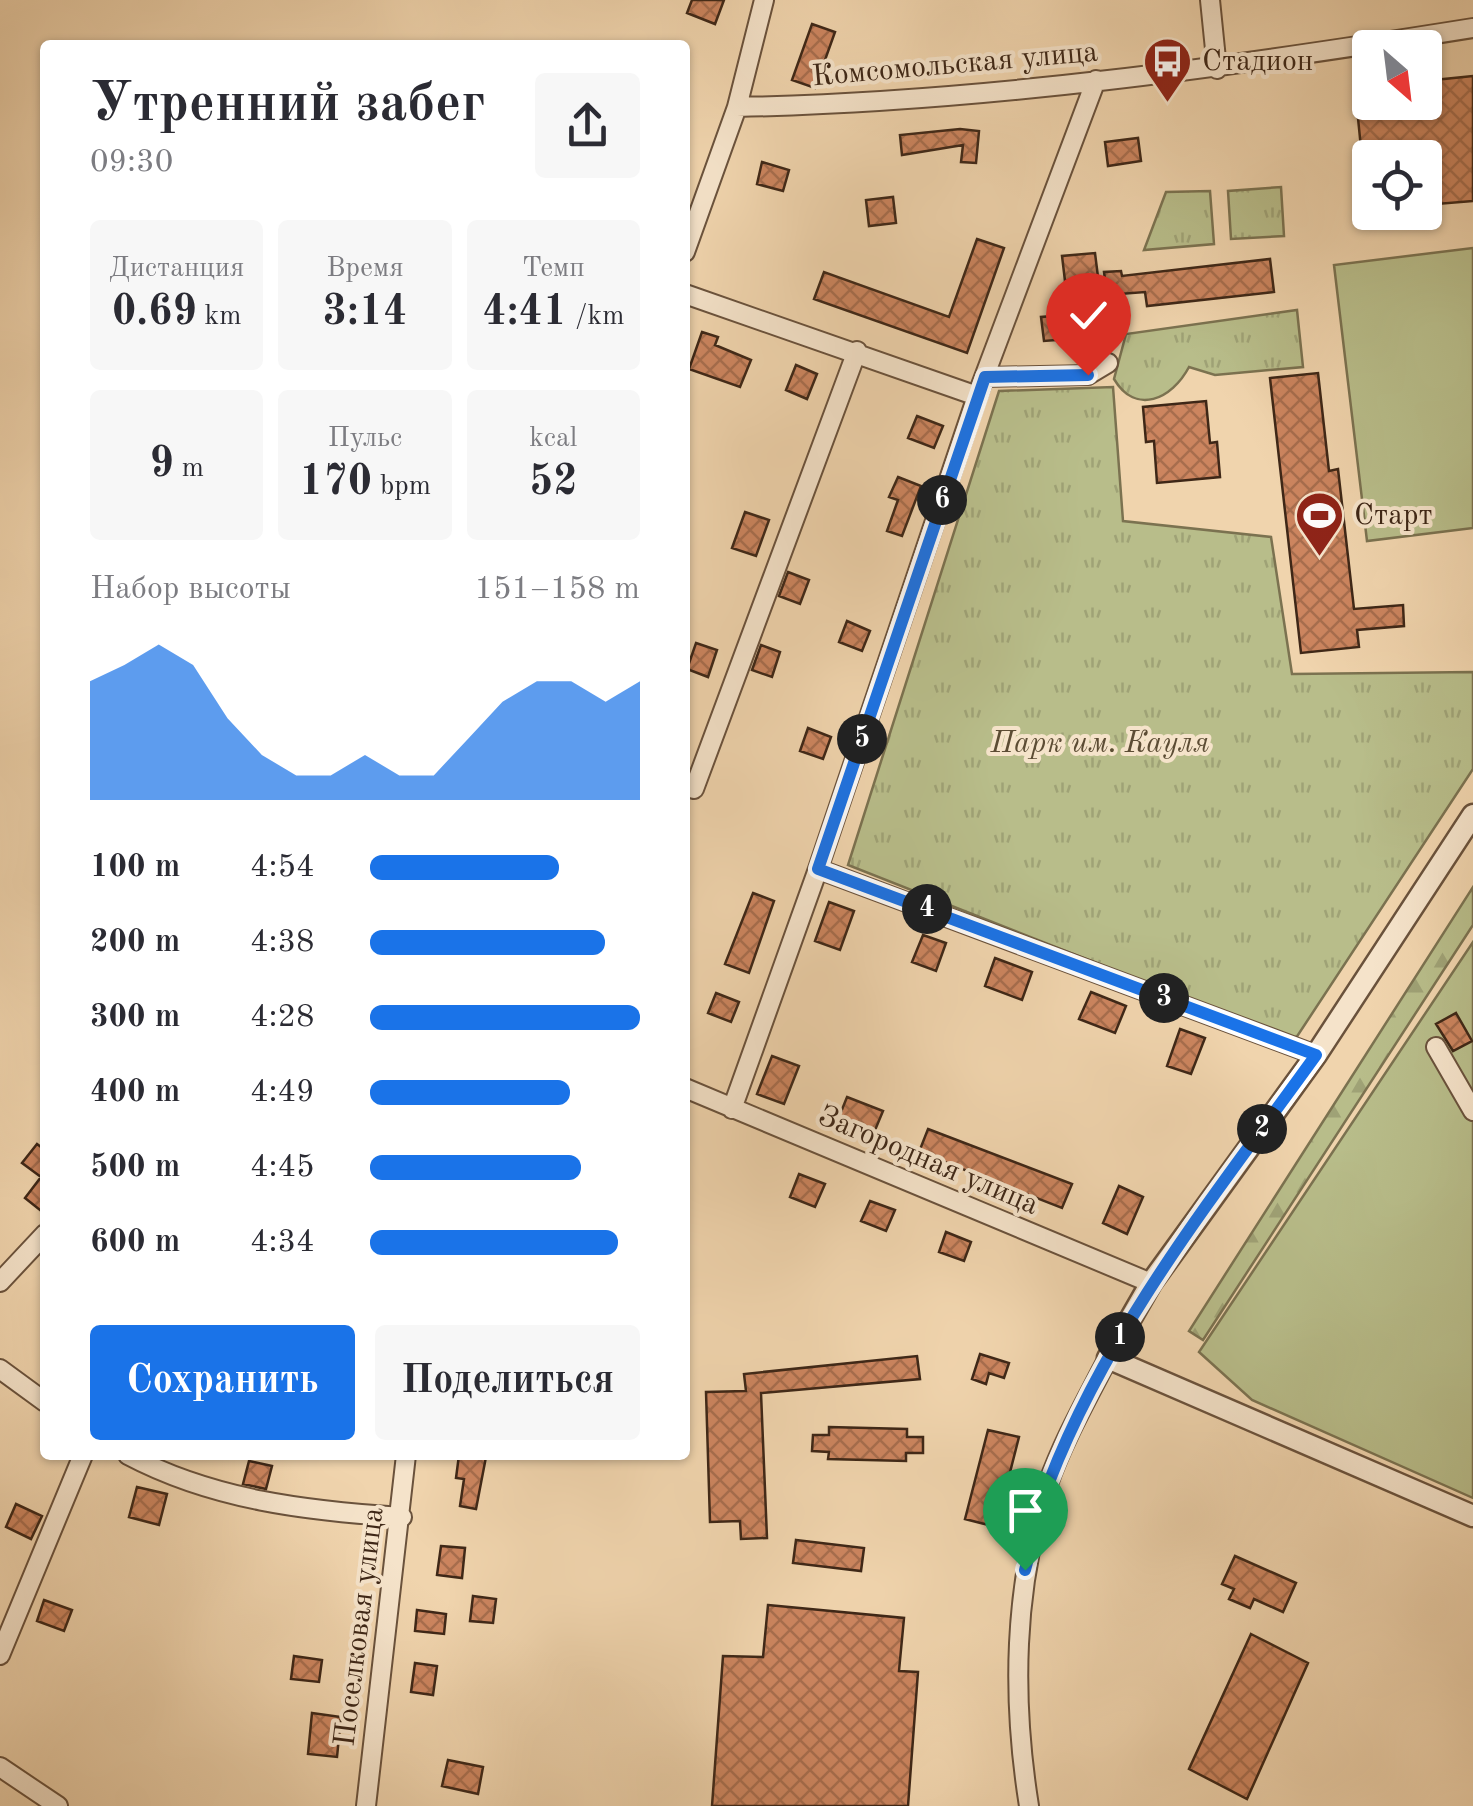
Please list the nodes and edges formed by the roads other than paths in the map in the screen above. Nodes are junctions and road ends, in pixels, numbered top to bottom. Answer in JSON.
{"nodes":[{"id":1,"x":764,"y":0,"type":"edge"},
{"id":2,"x":1210,"y":0,"type":"edge"},
{"id":3,"x":1473,"y":28,"type":"edge"},
{"id":4,"x":1217,"y":69,"type":"junction"},
{"id":5,"x":1096,"y":80,"type":"junction"},
{"id":6,"x":738,"y":107,"type":"junction"},
{"id":7,"x":690,"y":238,"type":"edge"},
{"id":8,"x":690,"y":296,"type":"edge"},
{"id":9,"x":857,"y":351,"type":"junction"},
{"id":10,"x":1108,"y":363,"type":"dead end"},
{"id":11,"x":985,"y":377,"type":"junction"},
{"id":12,"x":977,"y":396,"type":"junction"},
{"id":13,"x":690,"y":788,"type":"edge"},
{"id":14,"x":1473,"y":815,"type":"edge"},
{"id":15,"x":818,"y":869,"type":"junction"},
{"id":16,"x":1436,"y":1046,"type":"dead end"},
{"id":17,"x":1316,"y":1055,"type":"junction"},
{"id":18,"x":690,"y":1090,"type":"edge"},
{"id":19,"x":732,"y":1108,"type":"junction"},
{"id":20,"x":1473,"y":1111,"type":"edge"},
{"id":21,"x":40,"y":1239,"type":"edge"},
{"id":22,"x":0,"y":1282,"type":"edge"},
{"id":23,"x":1151,"y":1283,"type":"junction"},
{"id":24,"x":1108,"y":1358,"type":"junction"},
{"id":25,"x":0,"y":1369,"type":"edge"},
{"id":26,"x":40,"y":1398,"type":"edge"},
{"id":27,"x":82,"y":1460,"type":"edge"},
{"id":28,"x":140,"y":1460,"type":"edge"},
{"id":29,"x":406,"y":1460,"type":"edge"},
{"id":30,"x":1473,"y":1516,"type":"edge"},
{"id":31,"x":402,"y":1517,"type":"junction"},
{"id":32,"x":0,"y":1655,"type":"edge"},
{"id":33,"x":0,"y":1767,"type":"edge"},
{"id":34,"x":58,"y":1806,"type":"edge"},
{"id":35,"x":366,"y":1806,"type":"edge"},
{"id":36,"x":1030,"y":1806,"type":"edge"}],
"edges":[{"from":1,"to":6,"type":"street"},
{"from":2,"to":4,"type":"street"},
{"from":3,"to":4,"type":"street","name":"Комсомольская улица"},
{"from":4,"to":5,"type":"street","name":"Комсомольская улица"},
{"from":5,"to":6,"type":"street","name":"Комсомольская улица"},
{"from":5,"to":11,"type":"street"},
{"from":6,"to":7,"type":"street"},
{"from":8,"to":9,"type":"street"},
{"from":9,"to":12,"type":"street"},
{"from":9,"to":13,"type":"street"},
{"from":10,"to":11,"type":"street"},
{"from":11,"to":12,"type":"street"},
{"from":12,"to":15,"type":"street"},
{"from":14,"to":17,"type":"street"},
{"from":15,"to":17,"type":"street"},
{"from":15,"to":19,"type":"street"},
{"from":16,"to":20,"type":"street"},
{"from":17,"to":23,"type":"street"},
{"from":18,"to":19,"type":"street","name":"Загородная улица"},
{"from":19,"to":23,"type":"street","name":"Загородная улица"},
{"from":21,"to":22,"type":"street"},
{"from":23,"to":24,"type":"street"},
{"from":24,"to":30,"type":"street"},
{"from":24,"to":36,"type":"street"},
{"from":25,"to":26,"type":"street"},
{"from":27,"to":32,"type":"street"},
{"from":28,"to":31,"type":"street"},
{"from":29,"to":31,"type":"street","name":"Поселковая улица"},
{"from":31,"to":35,"type":"street","name":"Поселковая улица"},
{"from":33,"to":34,"type":"street"}]}
